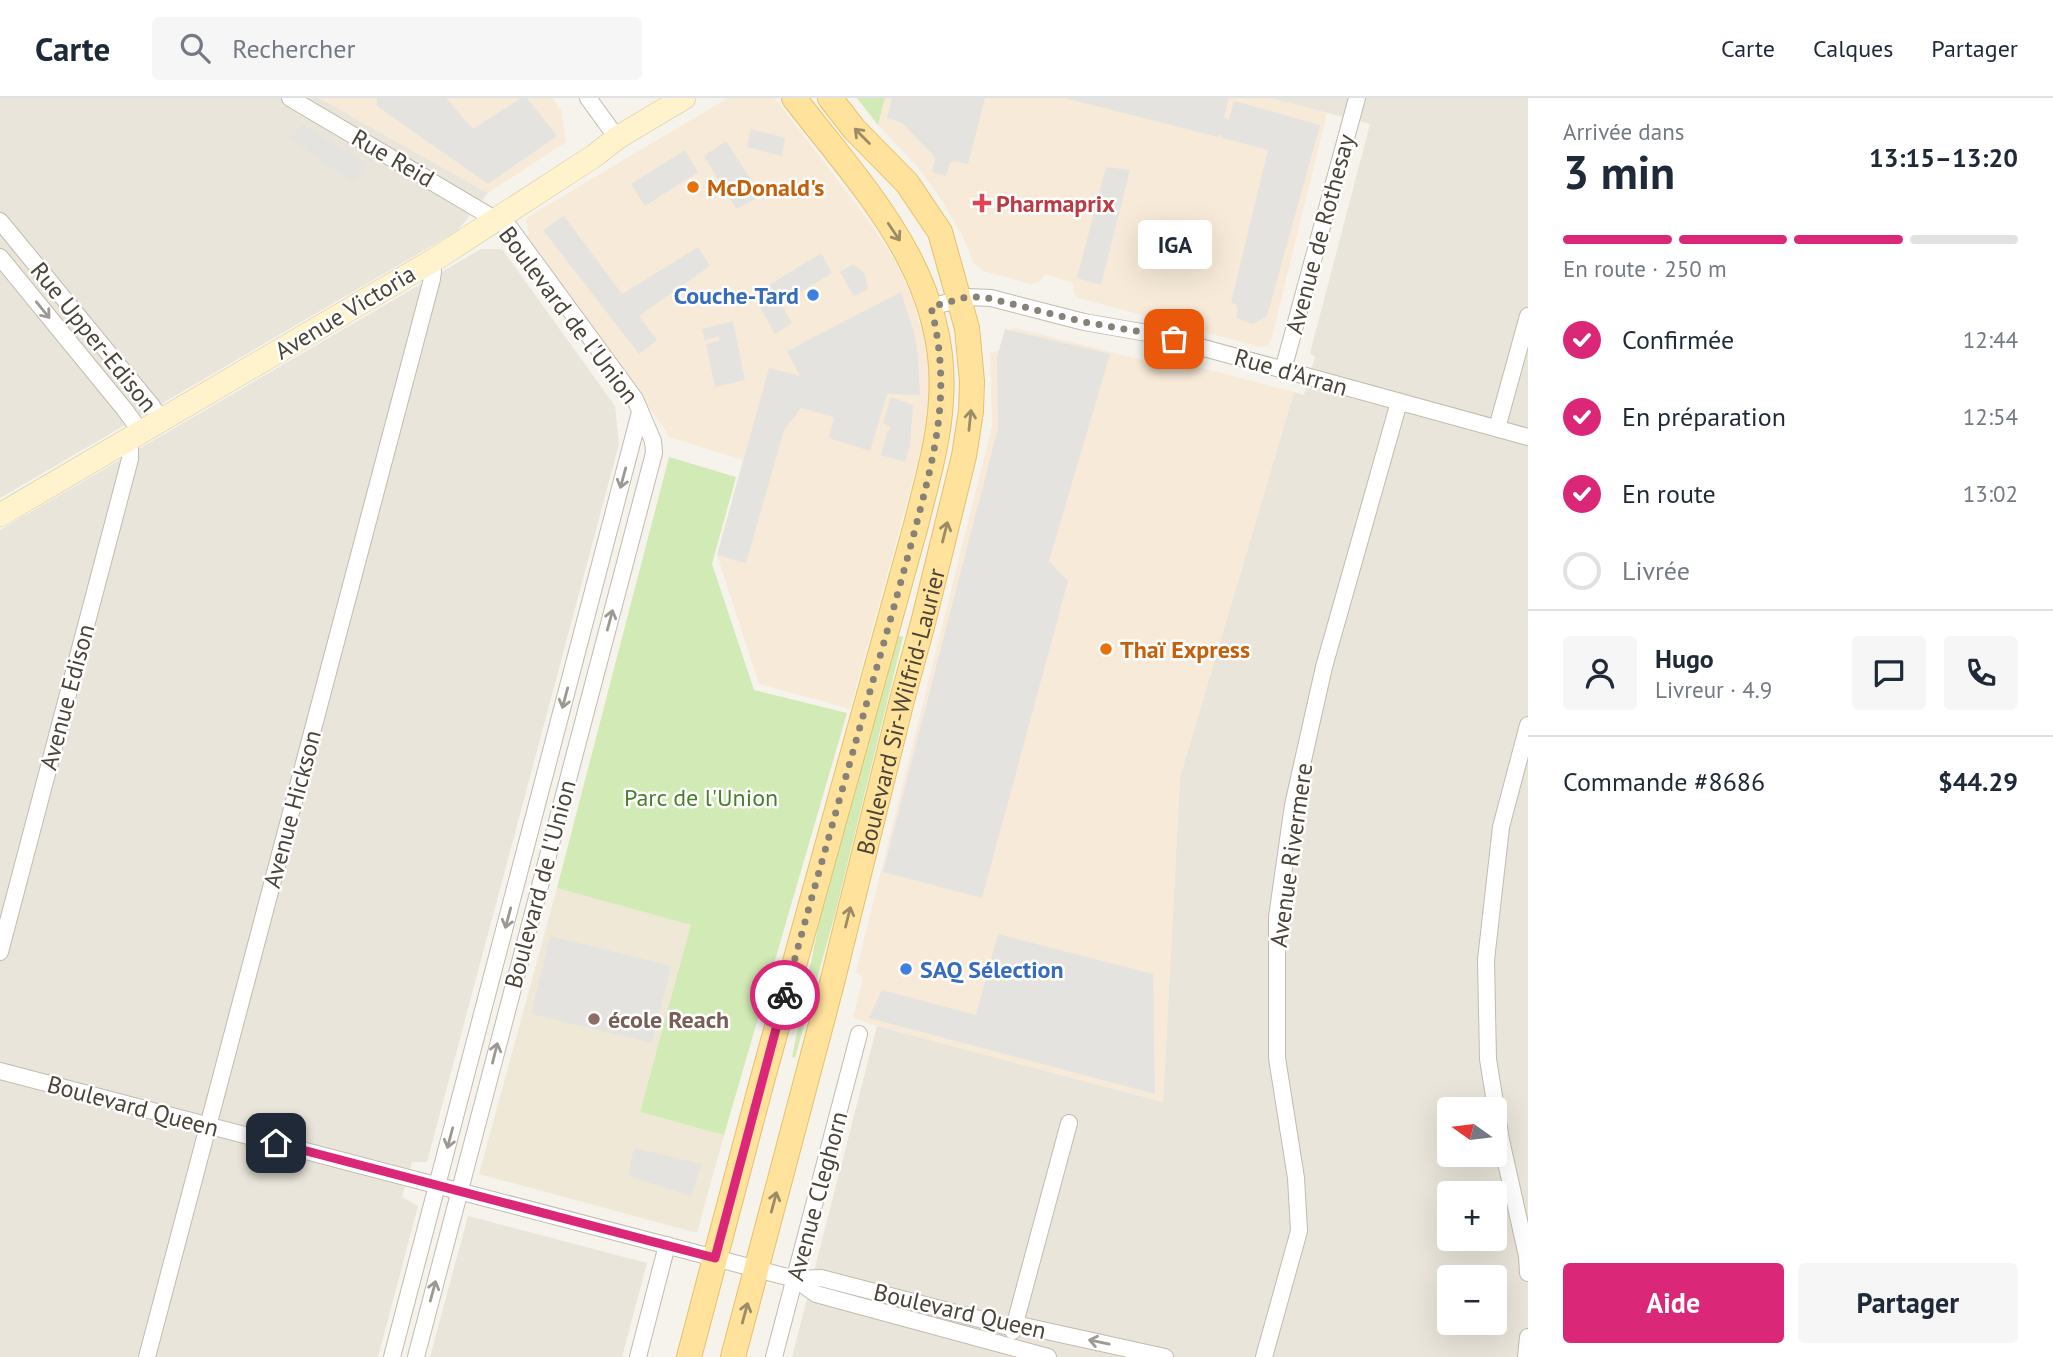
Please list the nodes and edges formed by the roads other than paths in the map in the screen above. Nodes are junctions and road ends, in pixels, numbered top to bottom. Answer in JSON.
{"nodes":[{"id":1,"x":290,"y":98,"type":"edge"},
{"id":2,"x":588,"y":98,"type":"edge"},
{"id":3,"x":684,"y":98,"type":"edge"},
{"id":4,"x":794,"y":98,"type":"edge"},
{"id":5,"x":830,"y":98,"type":"edge"},
{"id":6,"x":1357,"y":98,"type":"edge"},
{"id":7,"x":617,"y":138,"type":"junction"},
{"id":8,"x":496,"y":218,"type":"junction"},
{"id":9,"x":0,"y":221,"type":"edge"},
{"id":10,"x":0,"y":257,"type":"edge"},
{"id":11,"x":428,"y":263,"type":"junction"},
{"id":12,"x":960,"y":299,"type":"junction"},
{"id":13,"x":931,"y":307,"type":"junction"},
{"id":14,"x":1528,"y":316,"type":"edge"},
{"id":15,"x":1283,"y":370,"type":"junction"},
{"id":16,"x":1399,"y":402,"type":"junction"},
{"id":17,"x":640,"y":412,"type":"junction"},
{"id":18,"x":1497,"y":428,"type":"junction"},
{"id":19,"x":143,"y":431,"type":"junction"},
{"id":20,"x":1528,"y":437,"type":"edge"},
{"id":21,"x":0,"y":515,"type":"edge"},
{"id":22,"x":1528,"y":725,"type":"edge"},
{"id":23,"x":0,"y":953,"type":"edge"},
{"id":24,"x":859,"y":1034,"type":"dead end"},
{"id":25,"x":0,"y":1071,"type":"edge"},
{"id":26,"x":1069,"y":1123,"type":"dead end"},
{"id":27,"x":208,"y":1125,"type":"junction"},
{"id":28,"x":438,"y":1185,"type":"junction"},
{"id":29,"x":460,"y":1191,"type":"junction"},
{"id":30,"x":667,"y":1245,"type":"junction"},
{"id":31,"x":715,"y":1258,"type":"junction"},
{"id":32,"x":756,"y":1268,"type":"junction"},
{"id":33,"x":1528,"y":1273,"type":"edge"},
{"id":34,"x":795,"y":1279,"type":"junction"},
{"id":35,"x":1015,"y":1324,"type":"junction"},
{"id":36,"x":1528,"y":1337,"type":"edge"},
{"id":37,"x":1007,"y":1352,"type":"edge"},
{"id":38,"x":147,"y":1357,"type":"edge"},
{"id":39,"x":392,"y":1357,"type":"edge"},
{"id":40,"x":416,"y":1357,"type":"edge"},
{"id":41,"x":638,"y":1357,"type":"edge"},
{"id":42,"x":689,"y":1357,"type":"edge"},
{"id":43,"x":733,"y":1357,"type":"edge"},
{"id":44,"x":774,"y":1357,"type":"edge"},
{"id":45,"x":1048,"y":1357,"type":"edge"},
{"id":46,"x":1165,"y":1357,"type":"edge"},
{"id":47,"x":1264,"y":1357,"type":"edge"},
{"id":48,"x":1526,"y":1357,"type":"edge"}],
"edges":[{"from":1,"to":8,"type":"street","name":"Rue Reid"},
{"from":2,"to":7,"type":"street"},
{"from":3,"to":7,"type":"street","name":"Avenue Victoria"},
{"from":4,"to":13,"type":"main road","name":"Boulevard Sir-Wilfrid-Laurier","one_way":true},
{"from":12,"to":5,"type":"main road","name":"Boulevard Sir-Wilfrid-Laurier","one_way":true},
{"from":6,"to":15,"type":"street","name":"Avenue de Rothesay"},
{"from":7,"to":8,"type":"street","name":"Avenue Victoria"},
{"from":8,"to":11,"type":"street","name":"Avenue Victoria"},
{"from":8,"to":17,"type":"street","name":"Boulevard de l'Union"},
{"from":9,"to":19,"type":"street","name":"Rue Upper-Edison"},
{"from":10,"to":19,"type":"street","name":"Rue Upper-Edison","one_way":true},
{"from":11,"to":19,"type":"street","name":"Avenue Victoria"},
{"from":11,"to":27,"type":"street","name":"Avenue Hickson"},
{"from":12,"to":13,"type":"street","name":"Rue d'Arran"},
{"from":12,"to":15,"type":"street","name":"Rue d'Arran"},
{"from":32,"to":12,"type":"main road","name":"Boulevard Sir-Wilfrid-Laurier","one_way":true},
{"from":13,"to":31,"type":"main road","name":"Boulevard Sir-Wilfrid-Laurier"},
{"from":14,"to":18,"type":"street"},
{"from":15,"to":16,"type":"street","name":"Rue d'Arran"},
{"from":16,"to":18,"type":"street","name":"Rue d'Arran"},
{"from":16,"to":47,"type":"street","name":"Avenue Rivermere"},
{"from":17,"to":28,"type":"street","name":"Boulevard de l'Union","one_way":true},
{"from":29,"to":17,"type":"street","name":"Boulevard de l'Union","one_way":true},
{"from":18,"to":20,"type":"street","name":"Rue d'Arran"},
{"from":19,"to":21,"type":"street","name":"Avenue Victoria"},
{"from":19,"to":23,"type":"street","name":"Avenue Edison"},
{"from":22,"to":33,"type":"street"},
{"from":24,"to":34,"type":"street","name":"Avenue Cleghorn"},
{"from":25,"to":27,"type":"street","name":"Boulevard Queen"},
{"from":26,"to":35,"type":"street"},
{"from":27,"to":28,"type":"street","name":"Boulevard Queen"},
{"from":27,"to":38,"type":"street","name":"Avenue Hickson"},
{"from":28,"to":29,"type":"street","name":"Boulevard Queen"},
{"from":28,"to":39,"type":"street","name":"Boulevard de l'Union"},
{"from":29,"to":30,"type":"street","name":"Boulevard Queen"},
{"from":40,"to":29,"type":"street","name":"Boulevard de l'Union","one_way":true},
{"from":30,"to":31,"type":"street","name":"Boulevard Queen"},
{"from":30,"to":41,"type":"street"},
{"from":31,"to":32,"type":"street","name":"Boulevard Queen"},
{"from":31,"to":42,"type":"main road","name":"Boulevard Sir-Wilfrid-Laurier"},
{"from":32,"to":34,"type":"street","name":"Boulevard Queen"},
{"from":43,"to":32,"type":"main road","name":"Boulevard Sir-Wilfrid-Laurier","one_way":true},
{"from":34,"to":35,"type":"street","name":"Boulevard Queen"},
{"from":34,"to":37,"type":"street","name":"Boulevard Queen"},
{"from":34,"to":44,"type":"street","name":"Avenue Cleghorn"},
{"from":35,"to":37,"type":"street"},
{"from":46,"to":35,"type":"street","name":"Boulevard Queen","one_way":true},
{"from":36,"to":48,"type":"street"},
{"from":37,"to":45,"type":"street","name":"Boulevard Queen"}]}
